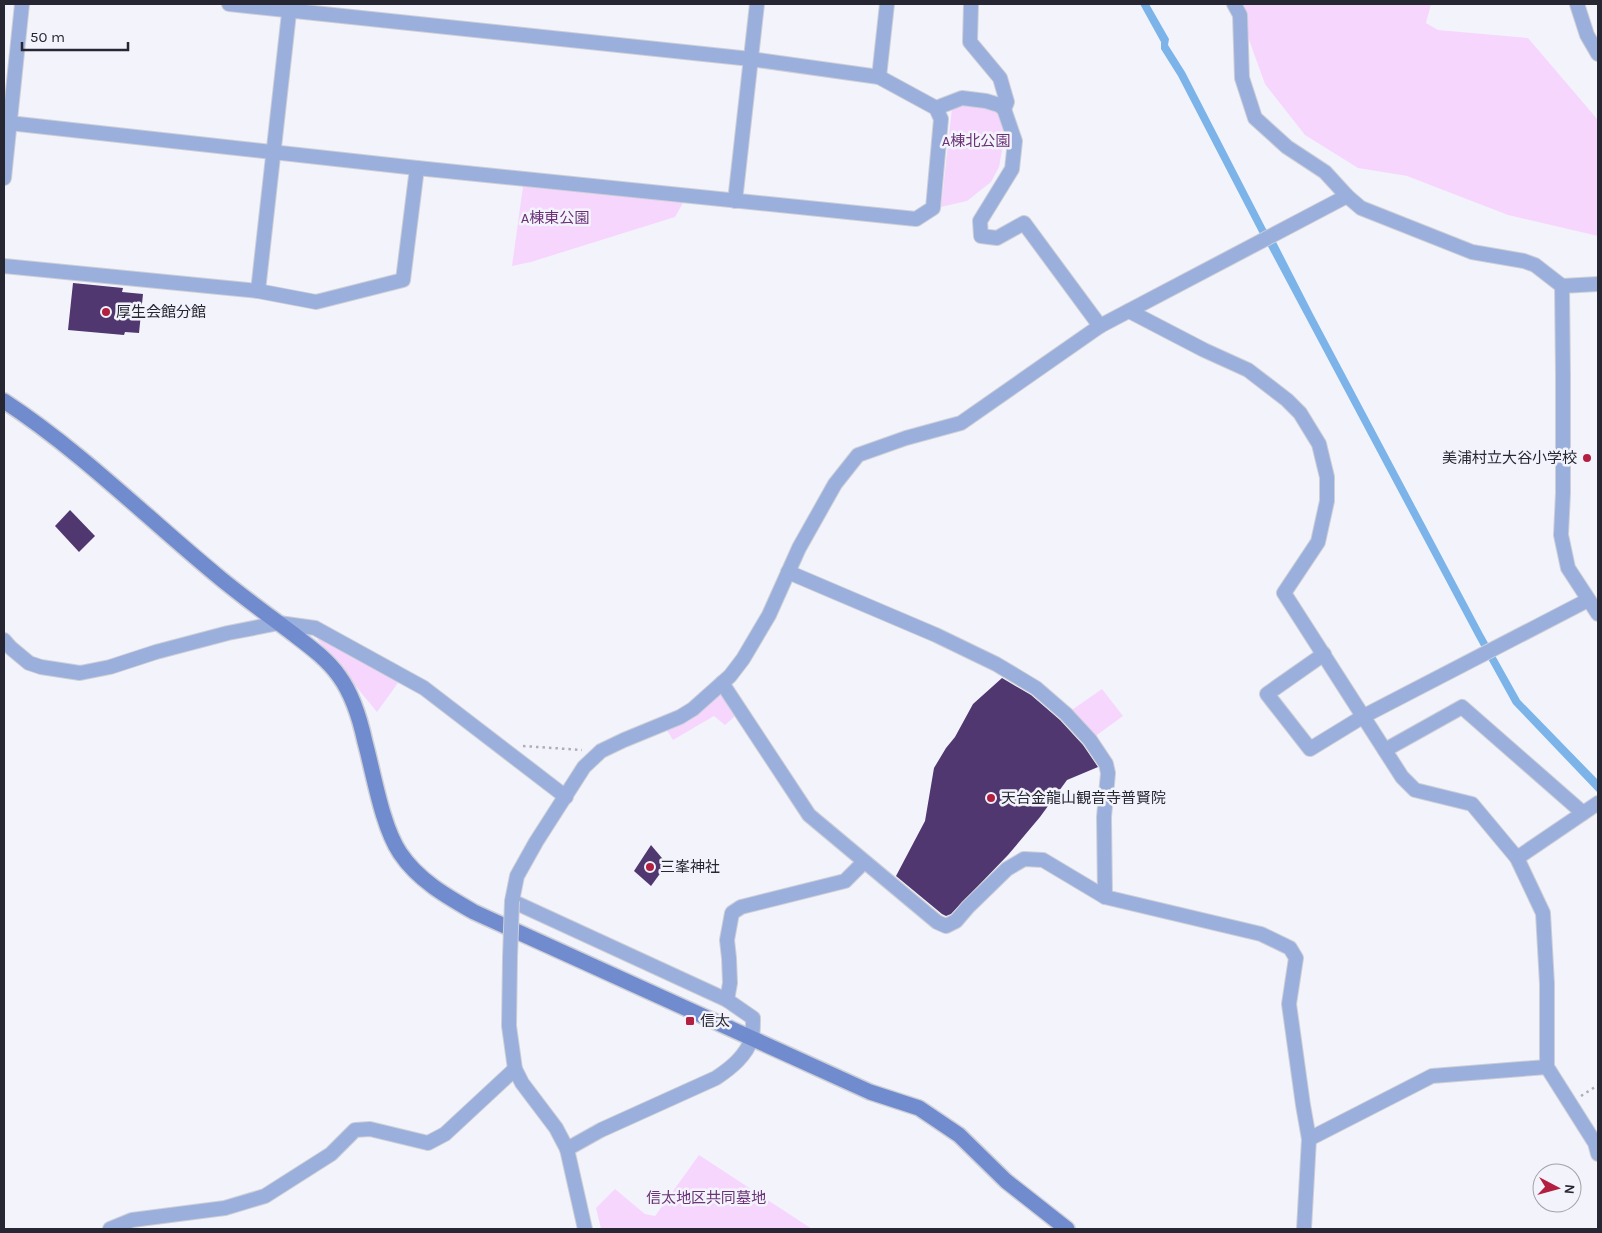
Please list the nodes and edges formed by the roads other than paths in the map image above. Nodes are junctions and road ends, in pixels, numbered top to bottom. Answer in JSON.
{"nodes":[{"id":1,"x":22,"y":4,"type":"edge"},
{"id":2,"x":229,"y":4,"type":"edge"},
{"id":3,"x":757,"y":4,"type":"edge"},
{"id":4,"x":887,"y":4,"type":"edge"},
{"id":5,"x":971,"y":4,"type":"edge"},
{"id":6,"x":1234,"y":4,"type":"edge"},
{"id":7,"x":1577,"y":4,"type":"edge"},
{"id":8,"x":289,"y":7,"type":"edge"},
{"id":9,"x":1598,"y":54,"type":"edge"},
{"id":10,"x":751,"y":59,"type":"junction"},
{"id":11,"x":879,"y":77,"type":"junction"},
{"id":12,"x":936,"y":108,"type":"junction"},
{"id":13,"x":1004,"y":109,"type":"junction"},
{"id":14,"x":9,"y":123,"type":"junction"},
{"id":15,"x":274,"y":152,"type":"junction"},
{"id":16,"x":417,"y":168,"type":"junction"},
{"id":17,"x":4,"y":178,"type":"edge"},
{"id":18,"x":1347,"y":196,"type":"junction"},
{"id":19,"x":735,"y":201,"type":"junction"},
{"id":20,"x":4,"y":266,"type":"edge"},
{"id":21,"x":1598,"y":284,"type":"edge"},
{"id":22,"x":1562,"y":286,"type":"junction"},
{"id":23,"x":258,"y":291,"type":"junction"},
{"id":24,"x":1129,"y":311,"type":"junction"},
{"id":25,"x":1100,"y":326,"type":"junction"},
{"id":26,"x":4,"y":401,"type":"edge"},
{"id":27,"x":788,"y":572,"type":"junction"},
{"id":28,"x":1588,"y":600,"type":"junction"},
{"id":29,"x":1598,"y":614,"type":"edge"},
{"id":30,"x":279,"y":623,"type":"junction"},
{"id":31,"x":4,"y":640,"type":"edge"},
{"id":32,"x":1324,"y":654,"type":"junction"},
{"id":33,"x":722,"y":683,"type":"junction"},
{"id":34,"x":1364,"y":716,"type":"junction"},
{"id":35,"x":1384,"y":750,"type":"junction"},
{"id":36,"x":566,"y":797,"type":"junction"},
{"id":37,"x":1598,"y":803,"type":"edge"},
{"id":38,"x":1583,"y":813,"type":"junction"},
{"id":39,"x":1516,"y":858,"type":"junction"},
{"id":40,"x":864,"y":862,"type":"junction"},
{"id":41,"x":1105,"y":897,"type":"junction"},
{"id":42,"x":512,"y":901,"type":"junction"},
{"id":43,"x":727,"y":1000,"type":"junction"},
{"id":44,"x":752,"y":1037,"type":"junction"},
{"id":45,"x":1548,"y":1067,"type":"junction"},
{"id":46,"x":515,"y":1069,"type":"junction"},
{"id":47,"x":1309,"y":1139,"type":"junction"},
{"id":48,"x":568,"y":1149,"type":"junction"},
{"id":49,"x":1598,"y":1154,"type":"edge"},
{"id":50,"x":110,"y":1229,"type":"edge"},
{"id":51,"x":586,"y":1229,"type":"edge"},
{"id":52,"x":1067,"y":1229,"type":"edge"},
{"id":53,"x":1304,"y":1229,"type":"edge"}],
"edges":[{"from":1,"to":14,"type":"street"},
{"from":2,"to":8,"type":"street"},
{"from":3,"to":10,"type":"street"},
{"from":4,"to":11,"type":"street"},
{"from":5,"to":13,"type":"street"},
{"from":6,"to":18,"type":"street"},
{"from":7,"to":9,"type":"street"},
{"from":8,"to":10,"type":"street"},
{"from":8,"to":15,"type":"street"},
{"from":10,"to":11,"type":"street"},
{"from":10,"to":19,"type":"street"},
{"from":11,"to":12,"type":"street"},
{"from":12,"to":13,"type":"street"},
{"from":12,"to":19,"type":"street"},
{"from":13,"to":25,"type":"street"},
{"from":14,"to":15,"type":"street"},
{"from":14,"to":17,"type":"street"},
{"from":15,"to":16,"type":"street"},
{"from":15,"to":23,"type":"street"},
{"from":16,"to":19,"type":"street"},
{"from":16,"to":23,"type":"street"},
{"from":18,"to":22,"type":"street"},
{"from":18,"to":24,"type":"street"},
{"from":20,"to":23,"type":"street"},
{"from":21,"to":22,"type":"street"},
{"from":22,"to":28,"type":"street"},
{"from":24,"to":25,"type":"street"},
{"from":24,"to":32,"type":"street"},
{"from":25,"to":27,"type":"street"},
{"from":26,"to":30,"type":"street"},
{"from":27,"to":33,"type":"street"},
{"from":27,"to":41,"type":"street"},
{"from":28,"to":29,"type":"street"},
{"from":28,"to":34,"type":"street"},
{"from":30,"to":31,"type":"street"},
{"from":30,"to":36,"type":"street"},
{"from":30,"to":44,"type":"street"},
{"from":32,"to":34,"type":"street"},
{"from":32,"to":34,"type":"street"},
{"from":33,"to":36,"type":"street"},
{"from":33,"to":40,"type":"street"},
{"from":34,"to":35,"type":"street"},
{"from":35,"to":38,"type":"street"},
{"from":35,"to":39,"type":"street"},
{"from":36,"to":42,"type":"street"},
{"from":37,"to":38,"type":"street"},
{"from":38,"to":39,"type":"street"},
{"from":39,"to":45,"type":"street"},
{"from":40,"to":41,"type":"street"},
{"from":40,"to":43,"type":"street"},
{"from":41,"to":47,"type":"street"},
{"from":42,"to":43,"type":"street"},
{"from":42,"to":46,"type":"street","bridge":true},
{"from":43,"to":44,"type":"street"},
{"from":44,"to":48,"type":"street"},
{"from":44,"to":52,"type":"street"},
{"from":45,"to":47,"type":"street"},
{"from":45,"to":49,"type":"street"},
{"from":46,"to":48,"type":"street"},
{"from":46,"to":50,"type":"street"},
{"from":47,"to":53,"type":"street"},
{"from":48,"to":51,"type":"street"}]}
